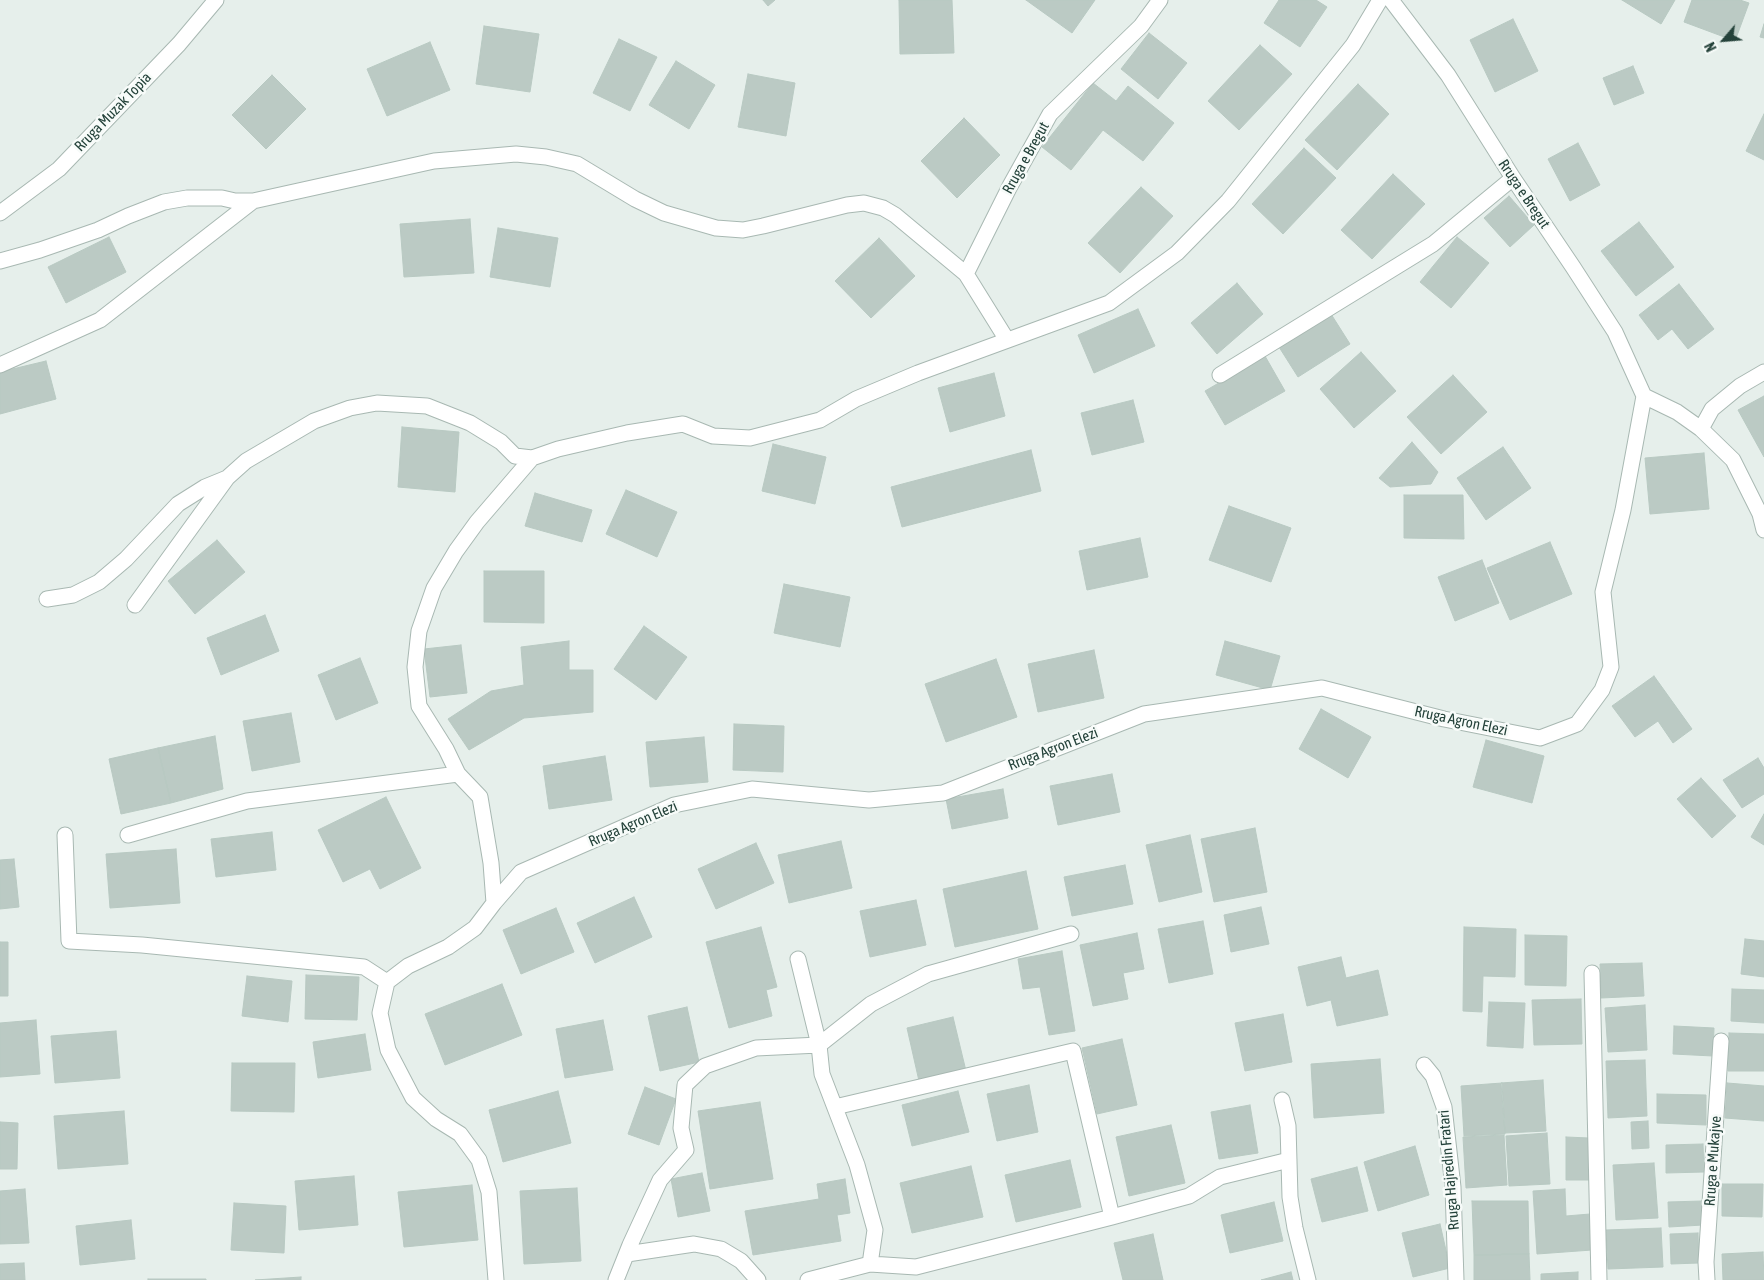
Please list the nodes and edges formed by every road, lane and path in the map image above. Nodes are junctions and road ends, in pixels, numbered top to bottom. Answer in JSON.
{"nodes":[{"id":1,"x":216,"y":0,"type":"edge"},
{"id":2,"x":1160,"y":0,"type":"edge"},
{"id":3,"x":1380,"y":0,"type":"edge"},
{"id":4,"x":1391,"y":0,"type":"edge"},
{"id":5,"x":1512,"y":178,"type":"junction"},
{"id":6,"x":253,"y":201,"type":"junction"},
{"id":7,"x":0,"y":213,"type":"edge"},
{"id":8,"x":0,"y":261,"type":"edge"},
{"id":9,"x":966,"y":274,"type":"junction"},
{"id":10,"x":1007,"y":340,"type":"junction"},
{"id":11,"x":0,"y":365,"type":"edge"},
{"id":12,"x":1764,"y":372,"type":"edge"},
{"id":13,"x":1220,"y":375,"type":"dead end"},
{"id":14,"x":1644,"y":396,"type":"junction"},
{"id":15,"x":1701,"y":429,"type":"junction"},
{"id":16,"x":532,"y":458,"type":"junction"},
{"id":17,"x":227,"y":478,"type":"junction"},
{"id":18,"x":1764,"y":530,"type":"edge"},
{"id":19,"x":47,"y":599,"type":"dead end"},
{"id":20,"x":135,"y":605,"type":"dead end"},
{"id":21,"x":458,"y":774,"type":"junction"},
{"id":22,"x":66,"y":834,"type":"dead end"},
{"id":23,"x":128,"y":835,"type":"dead end"},
{"id":24,"x":494,"y":902,"type":"junction"},
{"id":25,"x":1071,"y":934,"type":"dead end"},
{"id":26,"x":798,"y":959,"type":"dead end"},
{"id":27,"x":1592,"y":973,"type":"dead end"},
{"id":28,"x":387,"y":982,"type":"junction"},
{"id":29,"x":1721,"y":1041,"type":"dead end"},
{"id":30,"x":819,"y":1045,"type":"junction"},
{"id":31,"x":1424,"y":1065,"type":"dead end"},
{"id":32,"x":1282,"y":1100,"type":"dead end"},
{"id":33,"x":835,"y":1108,"type":"junction"},
{"id":34,"x":1289,"y":1160,"type":"junction"},
{"id":35,"x":1112,"y":1217,"type":"junction"},
{"id":36,"x":626,"y":1254,"type":"junction"},
{"id":37,"x":870,"y":1264,"type":"junction"},
{"id":38,"x":496,"y":1280,"type":"edge"},
{"id":39,"x":616,"y":1280,"type":"edge"},
{"id":40,"x":758,"y":1280,"type":"edge"},
{"id":41,"x":808,"y":1280,"type":"edge"},
{"id":42,"x":1308,"y":1280,"type":"edge"},
{"id":43,"x":1456,"y":1280,"type":"edge"},
{"id":44,"x":1599,"y":1280,"type":"edge"},
{"id":45,"x":1707,"y":1280,"type":"edge"}],
"edges":[{"from":1,"to":7,"type":"street","name":"Rruga Muzak Topia"},
{"from":2,"to":9,"type":"street","name":"Rruga e Bregut"},
{"from":3,"to":10,"type":"street"},
{"from":4,"to":5,"type":"street","name":"Rruga e Bregut"},
{"from":5,"to":13,"type":"street"},
{"from":5,"to":14,"type":"street","name":"Rruga e Bregut"},
{"from":6,"to":8,"type":"street"},
{"from":6,"to":9,"type":"street"},
{"from":6,"to":11,"type":"street"},
{"from":9,"to":10,"type":"street"},
{"from":10,"to":16,"type":"street"},
{"from":12,"to":15,"type":"street"},
{"from":14,"to":15,"type":"street"},
{"from":14,"to":24,"type":"street","name":"Rruga Agron Elezi"},
{"from":15,"to":18,"type":"street"},
{"from":16,"to":17,"type":"street"},
{"from":16,"to":21,"type":"street"},
{"from":17,"to":19,"type":"street"},
{"from":17,"to":20,"type":"street"},
{"from":21,"to":23,"type":"street"},
{"from":21,"to":24,"type":"street"},
{"from":22,"to":28,"type":"street"},
{"from":24,"to":28,"type":"street","name":"Rruga Agron Elezi"},
{"from":25,"to":30,"type":"street"},
{"from":26,"to":30,"type":"street"},
{"from":27,"to":44,"type":"street"},
{"from":28,"to":38,"type":"street"},
{"from":29,"to":45,"type":"street","name":"Rruga e Mukajve"},
{"from":30,"to":33,"type":"street"},
{"from":30,"to":36,"type":"street"},
{"from":31,"to":43,"type":"street","name":"Rruga Hajredin Fratari"},
{"from":32,"to":34,"type":"street"},
{"from":33,"to":35,"type":"street"},
{"from":33,"to":37,"type":"street"},
{"from":34,"to":35,"type":"street"},
{"from":34,"to":42,"type":"street"},
{"from":35,"to":37,"type":"street"},
{"from":36,"to":39,"type":"street"},
{"from":36,"to":40,"type":"street"},
{"from":37,"to":41,"type":"street"}]}
